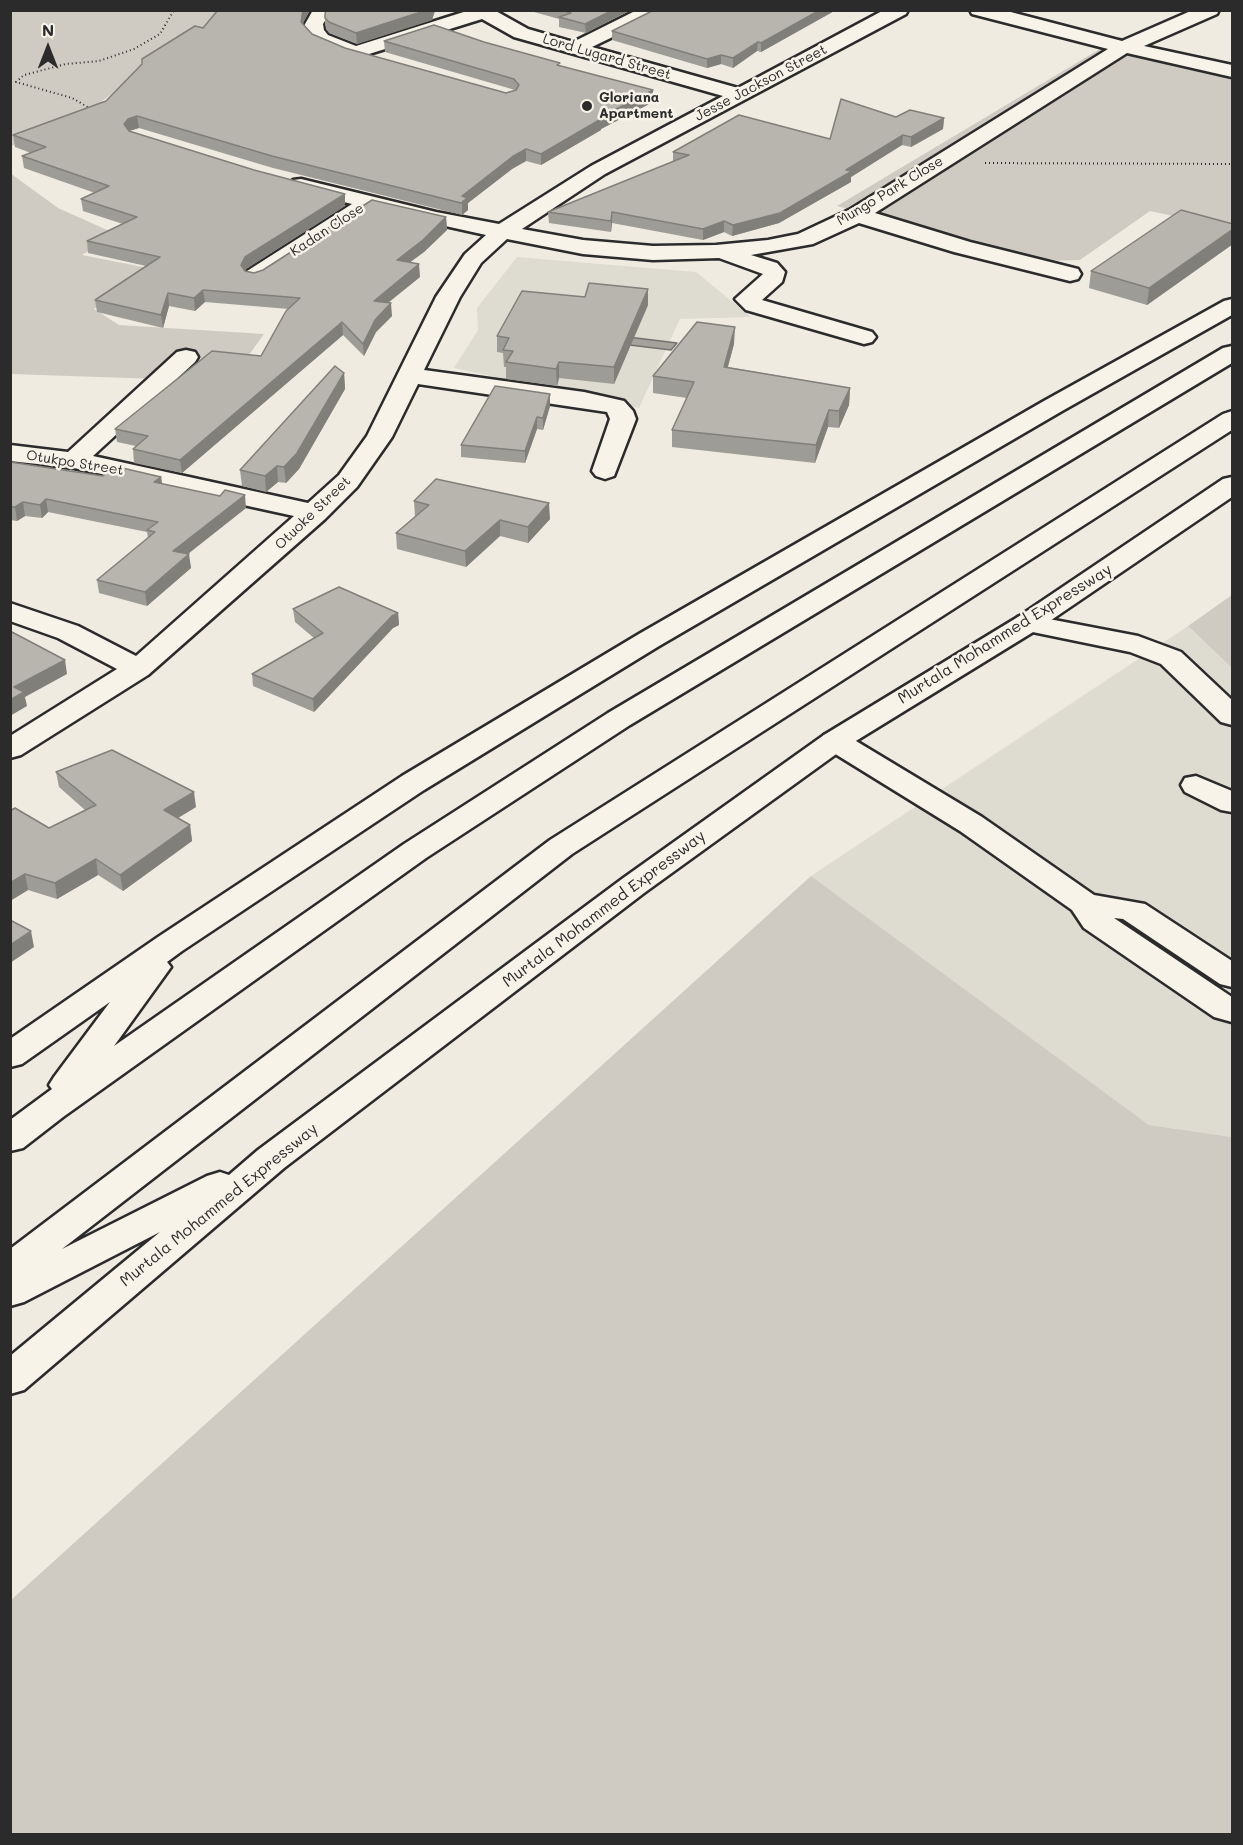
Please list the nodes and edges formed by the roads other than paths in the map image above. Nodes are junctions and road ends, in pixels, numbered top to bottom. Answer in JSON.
{"nodes":[{"id":1,"x":323,"y":10,"type":"edge"},
{"id":2,"x":653,"y":10,"type":"edge"},
{"id":3,"x":899,"y":10,"type":"edge"},
{"id":4,"x":979,"y":10,"type":"edge"},
{"id":5,"x":1210,"y":10,"type":"edge"},
{"id":6,"x":481,"y":12,"type":"edge"},
{"id":7,"x":1124,"y":47,"type":"junction"},
{"id":8,"x":574,"y":48,"type":"junction"},
{"id":9,"x":354,"y":53,"type":"junction"},
{"id":10,"x":387,"y":62,"type":"edge"},
{"id":11,"x":1233,"y":71,"type":"edge"},
{"id":12,"x":739,"y":94,"type":"junction"},
{"id":13,"x":285,"y":181,"type":"edge"},
{"id":14,"x":369,"y":203,"type":"junction"},
{"id":15,"x":857,"y":215,"type":"junction"},
{"id":16,"x":501,"y":233,"type":"junction"},
{"id":17,"x":716,"y":252,"type":"junction"},
{"id":18,"x":1070,"y":274,"type":"dead end"},
{"id":19,"x":255,"y":276,"type":"edge"},
{"id":20,"x":1233,"y":306,"type":"edge"},
{"id":21,"x":864,"y":337,"type":"dead end"},
{"id":22,"x":1233,"y":353,"type":"edge"},
{"id":23,"x":186,"y":357,"type":"dead end"},
{"id":24,"x":408,"y":375,"type":"junction"},
{"id":25,"x":1233,"y":419,"type":"edge"},
{"id":26,"x":10,"y":453,"type":"edge"},
{"id":27,"x":74,"y":460,"type":"junction"},
{"id":28,"x":605,"y":471,"type":"dead end"},
{"id":29,"x":1233,"y":485,"type":"edge"},
{"id":30,"x":316,"y":513,"type":"junction"},
{"id":31,"x":10,"y":610,"type":"edge"},
{"id":32,"x":1028,"y":623,"type":"junction"},
{"id":33,"x":138,"y":669,"type":"junction"},
{"id":34,"x":1233,"y":716,"type":"edge"},
{"id":35,"x":835,"y":741,"type":"junction"},
{"id":36,"x":10,"y":749,"type":"edge"},
{"id":37,"x":1196,"y":785,"type":"dead end"},
{"id":38,"x":1233,"y":803,"type":"edge"},
{"id":39,"x":1084,"y":903,"type":"junction"},
{"id":40,"x":171,"y":944,"type":"junction"},
{"id":41,"x":1233,"y":976,"type":"edge"},
{"id":42,"x":1233,"y":1011,"type":"edge"},
{"id":43,"x":10,"y":1056,"type":"edge"},
{"id":44,"x":50,"y":1108,"type":"junction"},
{"id":45,"x":10,"y":1139,"type":"edge"},
{"id":46,"x":271,"y":1159,"type":"junction"},
{"id":47,"x":10,"y":1269,"type":"edge"},
{"id":48,"x":10,"y":1292,"type":"edge"},
{"id":49,"x":10,"y":1379,"type":"edge"}],
"edges":[{"from":1,"to":9,"type":"main road"},
{"from":2,"to":8,"type":"main road"},
{"from":3,"to":12,"type":"main road","name":"Jesse Jackson Street"},
{"from":4,"to":7,"type":"main road"},
{"from":5,"to":7,"type":"main road","name":"Mungo Park Close"},
{"from":6,"to":8,"type":"main road","name":"Lord Lugard Street"},
{"from":6,"to":9,"type":"main road"},
{"from":7,"to":11,"type":"main road"},
{"from":7,"to":15,"type":"main road","name":"Mungo Park Close"},
{"from":8,"to":12,"type":"main road","name":"Lord Lugard Street"},
{"from":9,"to":10,"type":"main road"},
{"from":12,"to":16,"type":"main road","name":"Jesse Jackson Street"},
{"from":13,"to":14,"type":"main road","name":"Mungo Park Close"},
{"from":14,"to":16,"type":"main road","name":"Mungo Park Close"},
{"from":14,"to":19,"type":"main road","name":"Kadan Close"},
{"from":15,"to":17,"type":"main road","name":"Mungo Park Close"},
{"from":15,"to":18,"type":"main road"},
{"from":16,"to":17,"type":"main road","name":"Mungo Park Close"},
{"from":16,"to":24,"type":"main road","name":"Otuoke Street"},
{"from":17,"to":21,"type":"main road"},
{"from":20,"to":40,"type":"main road"},
{"from":22,"to":44,"type":"main road"},
{"from":23,"to":27,"type":"main road"},
{"from":24,"to":28,"type":"main road"},
{"from":24,"to":30,"type":"main road","name":"Otuoke Street"},
{"from":25,"to":47,"type":"main road"},
{"from":26,"to":27,"type":"main road","name":"Otukpo Street"},
{"from":27,"to":30,"type":"main road","name":"Otukpo Street"},
{"from":29,"to":32,"type":"main road","name":"Murtala Mohammed Expressway"},
{"from":30,"to":33,"type":"main road","name":"Otuoke Street"},
{"from":31,"to":33,"type":"main road"},
{"from":32,"to":34,"type":"main road"},
{"from":32,"to":35,"type":"main road","name":"Murtala Mohammed Expressway"},
{"from":33,"to":36,"type":"main road","name":"Otuoke Street"},
{"from":35,"to":39,"type":"main road"},
{"from":35,"to":46,"type":"main road","name":"Murtala Mohammed Expressway"},
{"from":37,"to":38,"type":"main road"},
{"from":39,"to":41,"type":"main road"},
{"from":39,"to":42,"type":"main road"},
{"from":40,"to":43,"type":"main road"},
{"from":40,"to":44,"type":"main road"},
{"from":44,"to":45,"type":"main road"},
{"from":46,"to":48,"type":"main road"},
{"from":46,"to":49,"type":"main road","name":"Murtala Mohammed Expressway"}]}
